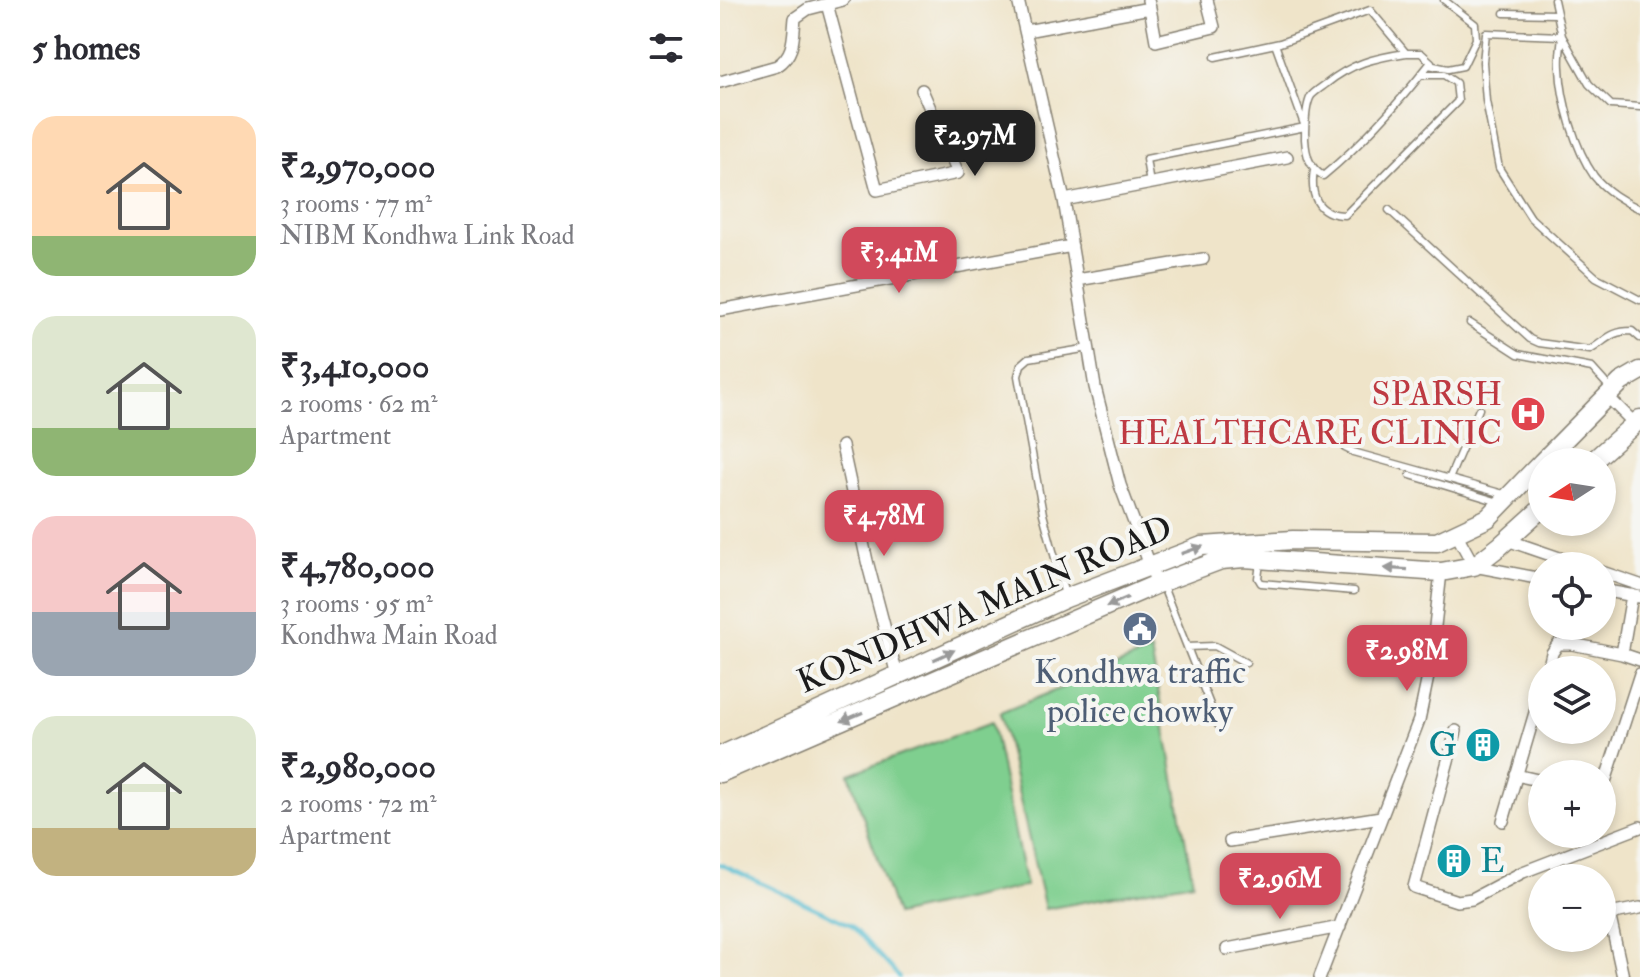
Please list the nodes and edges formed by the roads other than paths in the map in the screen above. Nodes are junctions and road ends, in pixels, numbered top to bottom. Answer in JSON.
{"nodes":[{"id":1,"x":843,"y":0,"type":"edge"},
{"id":2,"x":1018,"y":0,"type":"edge"},
{"id":3,"x":1207,"y":0,"type":"edge"},
{"id":4,"x":1444,"y":0,"type":"edge"},
{"id":5,"x":1554,"y":0,"type":"edge"},
{"id":6,"x":827,"y":4,"type":"junction"},
{"id":7,"x":1149,"y":4,"type":"edge"},
{"id":8,"x":1504,"y":13,"type":"dead end"},
{"id":9,"x":1557,"y":14,"type":"junction"},
{"id":10,"x":1026,"y":31,"type":"junction"},
{"id":11,"x":1562,"y":36,"type":"junction"},
{"id":12,"x":1275,"y":44,"type":"junction"},
{"id":13,"x":1406,"y":53,"type":"junction"},
{"id":14,"x":1215,"y":57,"type":"dead end"},
{"id":15,"x":1429,"y":65,"type":"junction"},
{"id":16,"x":1421,"y":75,"type":"junction"},
{"id":17,"x":720,"y":82,"type":"edge"},
{"id":18,"x":922,"y":90,"type":"dead end"},
{"id":19,"x":1640,"y":107,"type":"edge"},
{"id":20,"x":1305,"y":127,"type":"junction"},
{"id":21,"x":1306,"y":154,"type":"junction"},
{"id":22,"x":1287,"y":157,"type":"joint"},
{"id":23,"x":1314,"y":170,"type":"junction"},
{"id":24,"x":1150,"y":184,"type":"junction"},
{"id":25,"x":1064,"y":200,"type":"junction"},
{"id":26,"x":1640,"y":209,"type":"edge"},
{"id":27,"x":1389,"y":210,"type":"dead end"},
{"id":28,"x":1072,"y":246,"type":"junction"},
{"id":29,"x":1203,"y":259,"type":"dead end"},
{"id":30,"x":1077,"y":280,"type":"junction"},
{"id":31,"x":1640,"y":300,"type":"edge"},
{"id":32,"x":720,"y":310,"type":"edge"},
{"id":33,"x":1470,"y":323,"type":"dead end"},
{"id":34,"x":1640,"y":338,"type":"edge"},
{"id":35,"x":1089,"y":348,"type":"junction"},
{"id":36,"x":1640,"y":371,"type":"edge"},
{"id":37,"x":1610,"y":393,"type":"junction"},
{"id":38,"x":1479,"y":409,"type":"dead end"},
{"id":39,"x":1638,"y":423,"type":"edge"},
{"id":40,"x":1347,"y":425,"type":"dead end"},
{"id":41,"x":842,"y":446,"type":"dead end"},
{"id":42,"x":1556,"y":448,"type":"edge"},
{"id":43,"x":1609,"y":448,"type":"edge"},
{"id":44,"x":1410,"y":475,"type":"dead end"},
{"id":45,"x":1528,"y":476,"type":"edge"},
{"id":46,"x":1449,"y":479,"type":"junction"},
{"id":47,"x":1506,"y":499,"type":"junction"},
{"id":48,"x":1528,"y":521,"type":"edge"},
{"id":49,"x":1456,"y":533,"type":"junction"},
{"id":50,"x":1507,"y":540,"type":"junction"},
{"id":51,"x":1542,"y":552,"type":"edge"},
{"id":52,"x":1261,"y":560,"type":"junction"},
{"id":53,"x":1150,"y":566,"type":"junction"},
{"id":54,"x":1474,"y":566,"type":"junction"},
{"id":55,"x":1441,"y":572,"type":"junction"},
{"id":56,"x":1528,"y":576,"type":"edge"},
{"id":57,"x":1616,"y":580,"type":"edge"},
{"id":58,"x":1159,"y":584,"type":"junction"},
{"id":59,"x":1354,"y":591,"type":"dead end"},
{"id":60,"x":1616,"y":591,"type":"edge"},
{"id":61,"x":1637,"y":593,"type":"edge"},
{"id":62,"x":1066,"y":598,"type":"junction"},
{"id":63,"x":1187,"y":647,"type":"junction"},
{"id":64,"x":1622,"y":654,"type":"junction"},
{"id":65,"x":1551,"y":656,"type":"edge"},
{"id":66,"x":1640,"y":660,"type":"edge"},
{"id":67,"x":1246,"y":663,"type":"dead end"},
{"id":68,"x":1640,"y":674,"type":"edge"},
{"id":69,"x":900,"y":686,"type":"junction"},
{"id":70,"x":1218,"y":725,"type":"dead end"},
{"id":71,"x":1456,"y":731,"type":"dead end"},
{"id":72,"x":1528,"y":735,"type":"edge"},
{"id":73,"x":720,"y":756,"type":"edge"},
{"id":74,"x":1612,"y":760,"type":"edge"},
{"id":75,"x":720,"y":773,"type":"edge"},
{"id":76,"x":1516,"y":775,"type":"junction"},
{"id":77,"x":1528,"y":778,"type":"edge"},
{"id":78,"x":1381,"y":817,"type":"junction"},
{"id":79,"x":1503,"y":821,"type":"dead end"},
{"id":80,"x":1640,"y":827,"type":"edge"},
{"id":81,"x":1230,"y":841,"type":"dead end"},
{"id":82,"x":1640,"y":908,"type":"edge"},
{"id":83,"x":1340,"y":927,"type":"junction"},
{"id":84,"x":1227,"y":949,"type":"dead end"},
{"id":85,"x":1320,"y":977,"type":"edge"},
{"id":86,"x":1623,"y":977,"type":"edge"}],
"edges":[{"from":1,"to":6,"type":"street"},
{"from":2,"to":10,"type":"street"},
{"from":3,"to":7,"type":"street"},
{"from":4,"to":15,"type":"lane"},
{"from":5,"to":9,"type":"lane"},
{"from":6,"to":17,"type":"street"},
{"from":6,"to":18,"type":"street"},
{"from":7,"to":10,"type":"street"},
{"from":8,"to":9,"type":"lane"},
{"from":9,"to":11,"type":"lane"},
{"from":10,"to":25,"type":"street"},
{"from":11,"to":19,"type":"lane"},
{"from":11,"to":26,"type":"lane"},
{"from":11,"to":31,"type":"lane"},
{"from":12,"to":13,"type":"lane"},
{"from":12,"to":14,"type":"lane"},
{"from":12,"to":20,"type":"lane"},
{"from":13,"to":15,"type":"lane"},
{"from":13,"to":20,"type":"lane"},
{"from":15,"to":16,"type":"lane"},
{"from":16,"to":23,"type":"lane"},
{"from":16,"to":23,"type":"lane"},
{"from":20,"to":21,"type":"lane"},
{"from":20,"to":24,"type":"lane"},
{"from":21,"to":22,"type":"lane"},
{"from":21,"to":23,"type":"lane"},
{"from":22,"to":24,"type":"street"},
{"from":24,"to":25,"type":"street"},
{"from":25,"to":28,"type":"street"},
{"from":27,"to":34,"type":"lane"},
{"from":28,"to":30,"type":"street"},
{"from":28,"to":32,"type":"street"},
{"from":29,"to":30,"type":"street"},
{"from":30,"to":35,"type":"street"},
{"from":33,"to":37,"type":"lane"},
{"from":35,"to":53,"type":"street"},
{"from":35,"to":62,"type":"lane"},
{"from":36,"to":37,"type":"main road","name":"KONDHWA MAIN ROAD"},
{"from":37,"to":39,"type":"street"},
{"from":37,"to":42,"type":"main road","name":"KONDHWA MAIN ROAD"},
{"from":38,"to":46,"type":"lane"},
{"from":39,"to":43,"type":"main road"},
{"from":40,"to":46,"type":"lane"},
{"from":41,"to":69,"type":"street"},
{"from":44,"to":47,"type":"lane"},
{"from":45,"to":47,"type":"main road","name":"KONDHWA MAIN ROAD"},
{"from":46,"to":47,"type":"lane"},
{"from":47,"to":49,"type":"main road","name":"KONDHWA MAIN ROAD"},
{"from":48,"to":50,"type":"main road","name":"KONDHWA MAIN ROAD"},
{"from":53,"to":49,"type":"main road","name":"KONDHWA MAIN ROAD","one_way":true},
{"from":49,"to":54,"type":"street"},
{"from":50,"to":51,"type":"street"},
{"from":50,"to":54,"type":"main road","name":"KONDHWA MAIN ROAD"},
{"from":55,"to":52,"type":"main road","name":"KONDHWA MAIN ROAD","one_way":true},
{"from":52,"to":58,"type":"main road","name":"KONDHWA MAIN ROAD"},
{"from":52,"to":59,"type":"lane"},
{"from":53,"to":58,"type":"street"},
{"from":53,"to":62,"type":"main road","name":"KONDHWA MAIN ROAD"},
{"from":54,"to":55,"type":"main road","name":"KONDHWA MAIN ROAD"},
{"from":54,"to":56,"type":"street"},
{"from":55,"to":78,"type":"street"},
{"from":57,"to":61,"type":"street"},
{"from":58,"to":63,"type":"lane"},
{"from":58,"to":69,"type":"main road","name":"KONDHWA MAIN ROAD","one_way":true},
{"from":60,"to":61,"type":"street"},
{"from":61,"to":64,"type":"street"},
{"from":69,"to":62,"type":"main road","name":"KONDHWA MAIN ROAD","one_way":true},
{"from":63,"to":67,"type":"lane"},
{"from":63,"to":70,"type":"lane"},
{"from":64,"to":65,"type":"street"},
{"from":64,"to":66,"type":"street"},
{"from":68,"to":74,"type":"street"},
{"from":69,"to":73,"type":"main road","name":"KONDHWA MAIN ROAD"},
{"from":69,"to":75,"type":"main road","name":"KONDHWA MAIN ROAD","one_way":true},
{"from":71,"to":80,"type":"street"},
{"from":72,"to":76,"type":"street"},
{"from":76,"to":77,"type":"street"},
{"from":76,"to":79,"type":"street"},
{"from":78,"to":81,"type":"street"},
{"from":78,"to":83,"type":"street"},
{"from":82,"to":86,"type":"street"},
{"from":83,"to":84,"type":"street"},
{"from":83,"to":85,"type":"street"}]}
